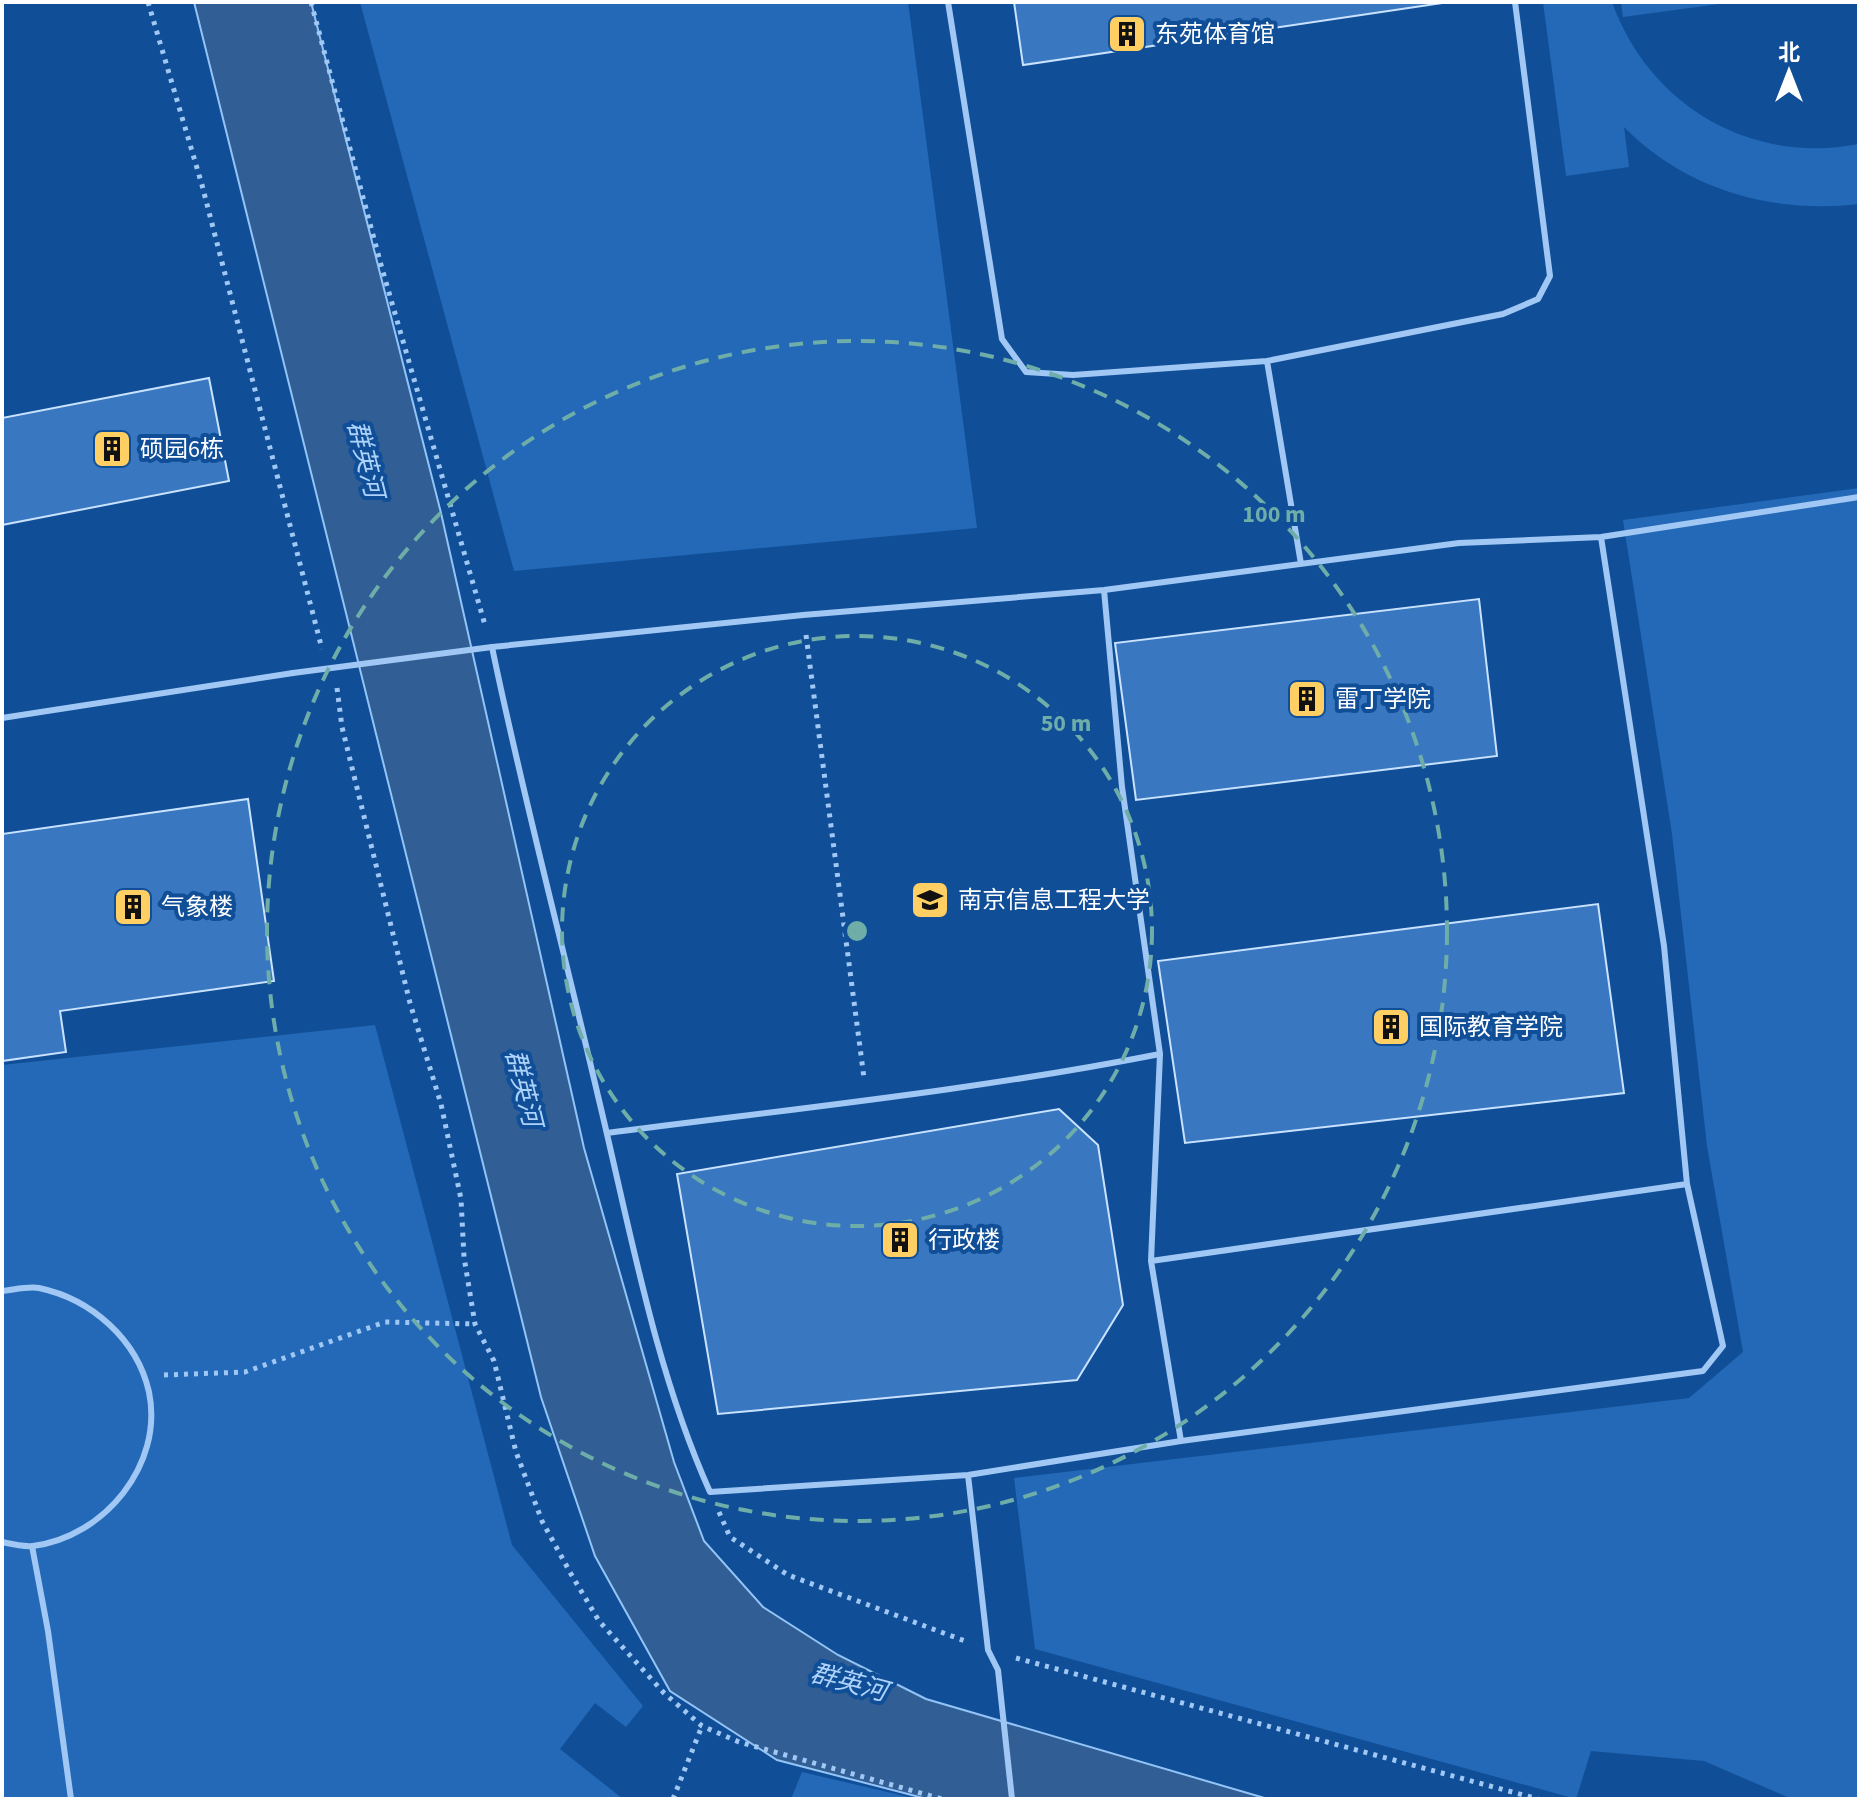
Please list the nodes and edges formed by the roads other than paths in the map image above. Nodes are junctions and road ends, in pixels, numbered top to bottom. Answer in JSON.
{"nodes":[{"id":1,"x":948,"y":2,"type":"edge"},
{"id":2,"x":1515,"y":2,"type":"edge"},
{"id":3,"x":1267,"y":361,"type":"junction"},
{"id":4,"x":1859,"y":497,"type":"edge"},
{"id":5,"x":1601,"y":537,"type":"junction"},
{"id":6,"x":1301,"y":564,"type":"junction"},
{"id":7,"x":1104,"y":590,"type":"junction"},
{"id":8,"x":492,"y":647,"type":"junction"},
{"id":9,"x":2,"y":718,"type":"edge"},
{"id":10,"x":1160,"y":1054,"type":"junction"},
{"id":11,"x":607,"y":1133,"type":"junction"},
{"id":12,"x":1687,"y":1184,"type":"junction"},
{"id":13,"x":1151,"y":1261,"type":"junction"},
{"id":14,"x":2,"y":1291,"type":"edge"},
{"id":15,"x":1181,"y":1441,"type":"junction"},
{"id":16,"x":968,"y":1475,"type":"junction"},
{"id":17,"x":2,"y":1542,"type":"edge"},
{"id":18,"x":32,"y":1546,"type":"junction"},
{"id":19,"x":71,"y":1799,"type":"edge"},
{"id":20,"x":1012,"y":1799,"type":"edge"}],
"edges":[{"from":1,"to":3,"type":"lane"},
{"from":2,"to":3,"type":"lane"},
{"from":3,"to":6,"type":"lane"},
{"from":4,"to":5,"type":"lane"},
{"from":5,"to":6,"type":"lane"},
{"from":5,"to":12,"type":"lane"},
{"from":6,"to":7,"type":"lane"},
{"from":7,"to":8,"type":"lane"},
{"from":7,"to":10,"type":"lane"},
{"from":8,"to":9,"type":"lane","bridge":true},
{"from":8,"to":11,"type":"lane"},
{"from":10,"to":11,"type":"lane"},
{"from":10,"to":13,"type":"lane"},
{"from":11,"to":16,"type":"lane"},
{"from":12,"to":13,"type":"lane"},
{"from":12,"to":15,"type":"lane"},
{"from":13,"to":15,"type":"lane"},
{"from":14,"to":18,"type":"lane"},
{"from":15,"to":16,"type":"lane"},
{"from":16,"to":20,"type":"lane"},
{"from":17,"to":18,"type":"lane"},
{"from":18,"to":19,"type":"lane"}]}
